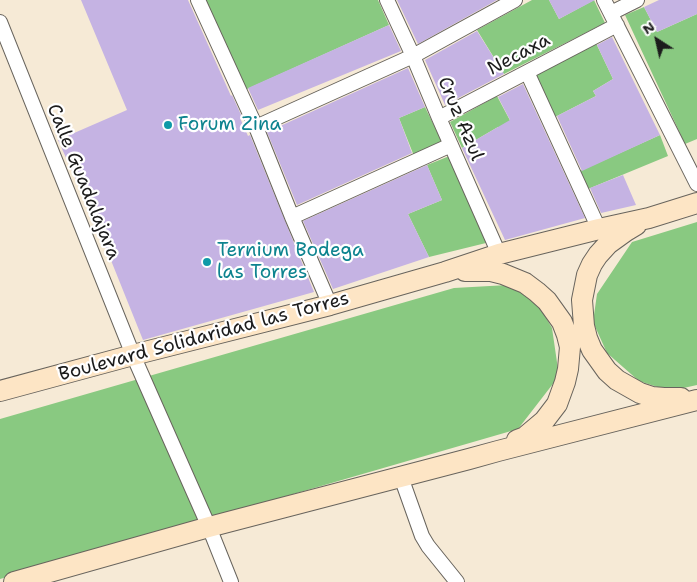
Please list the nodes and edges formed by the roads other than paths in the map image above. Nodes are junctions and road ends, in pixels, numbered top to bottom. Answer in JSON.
{"nodes":[{"id":1,"x":198,"y":0,"type":"edge"},
{"id":2,"x":387,"y":0,"type":"edge"},
{"id":3,"x":515,"y":0,"type":"edge"},
{"id":4,"x":604,"y":0,"type":"edge"},
{"id":5,"x":637,"y":0,"type":"edge"},
{"id":6,"x":614,"y":19,"type":"junction"},
{"id":7,"x":0,"y":22,"type":"edge"},
{"id":8,"x":413,"y":56,"type":"junction"},
{"id":9,"x":527,"y":72,"type":"junction"},
{"id":10,"x":439,"y":118,"type":"junction"},
{"id":11,"x":256,"y":127,"type":"junction"},
{"id":12,"x":451,"y":145,"type":"junction"},
{"id":13,"x":697,"y":184,"type":"edge"},
{"id":14,"x":697,"y":203,"type":"edge"},
{"id":15,"x":292,"y":217,"type":"junction"},
{"id":16,"x":649,"y":218,"type":"junction"},
{"id":17,"x":599,"y":228,"type":"junction"},
{"id":18,"x":498,"y":254,"type":"junction"},
{"id":19,"x":445,"y":272,"type":"junction"},
{"id":20,"x":330,"y":305,"type":"junction"},
{"id":21,"x":133,"y":355,"type":"junction"},
{"id":22,"x":0,"y":391,"type":"edge"},
{"id":23,"x":697,"y":398,"type":"edge"},
{"id":24,"x":498,"y":451,"type":"junction"},
{"id":25,"x":401,"y":477,"type":"junction"},
{"id":26,"x":209,"y":527,"type":"junction"},
{"id":27,"x":14,"y":582,"type":"edge"},
{"id":28,"x":231,"y":582,"type":"edge"},
{"id":29,"x":457,"y":582,"type":"edge"}],
"edges":[{"from":1,"to":11,"type":"street"},
{"from":2,"to":8,"type":"street","name":"Cruz Azul"},
{"from":3,"to":8,"type":"street"},
{"from":4,"to":6,"type":"street"},
{"from":5,"to":6,"type":"street","name":"Necaxa"},
{"from":6,"to":9,"type":"street","name":"Necaxa"},
{"from":6,"to":13,"type":"street"},
{"from":7,"to":21,"type":"street","name":"Calle Guadalajara"},
{"from":8,"to":10,"type":"street","name":"Cruz Azul"},
{"from":8,"to":11,"type":"street"},
{"from":9,"to":10,"type":"street","name":"Necaxa"},
{"from":9,"to":17,"type":"street"},
{"from":10,"to":12,"type":"street","name":"Cruz Azul"},
{"from":11,"to":15,"type":"street"},
{"from":12,"to":15,"type":"street"},
{"from":12,"to":18,"type":"street","name":"Cruz Azul"},
{"from":14,"to":16,"type":"main road","name":"Boulevard Solidaridad las Torres"},
{"from":15,"to":20,"type":"street"},
{"from":16,"to":17,"type":"main road","name":"Boulevard Solidaridad las Torres"},
{"from":16,"to":23,"type":"main road"},
{"from":17,"to":18,"type":"main road","name":"Boulevard Solidaridad las Torres"},
{"from":18,"to":19,"type":"main road","name":"Boulevard Solidaridad las Torres"},
{"from":19,"to":20,"type":"main road","name":"Boulevard Solidaridad las Torres"},
{"from":19,"to":24,"type":"main road"},
{"from":20,"to":21,"type":"main road","name":"Boulevard Solidaridad las Torres"},
{"from":21,"to":22,"type":"main road","name":"Boulevard Solidaridad las Torres"},
{"from":21,"to":26,"type":"street","name":"Calle Guadalajara"},
{"from":23,"to":24,"type":"main road"},
{"from":24,"to":25,"type":"main road"},
{"from":25,"to":26,"type":"main road"},
{"from":25,"to":29,"type":"street"},
{"from":26,"to":27,"type":"main road"},
{"from":26,"to":28,"type":"street"}]}
